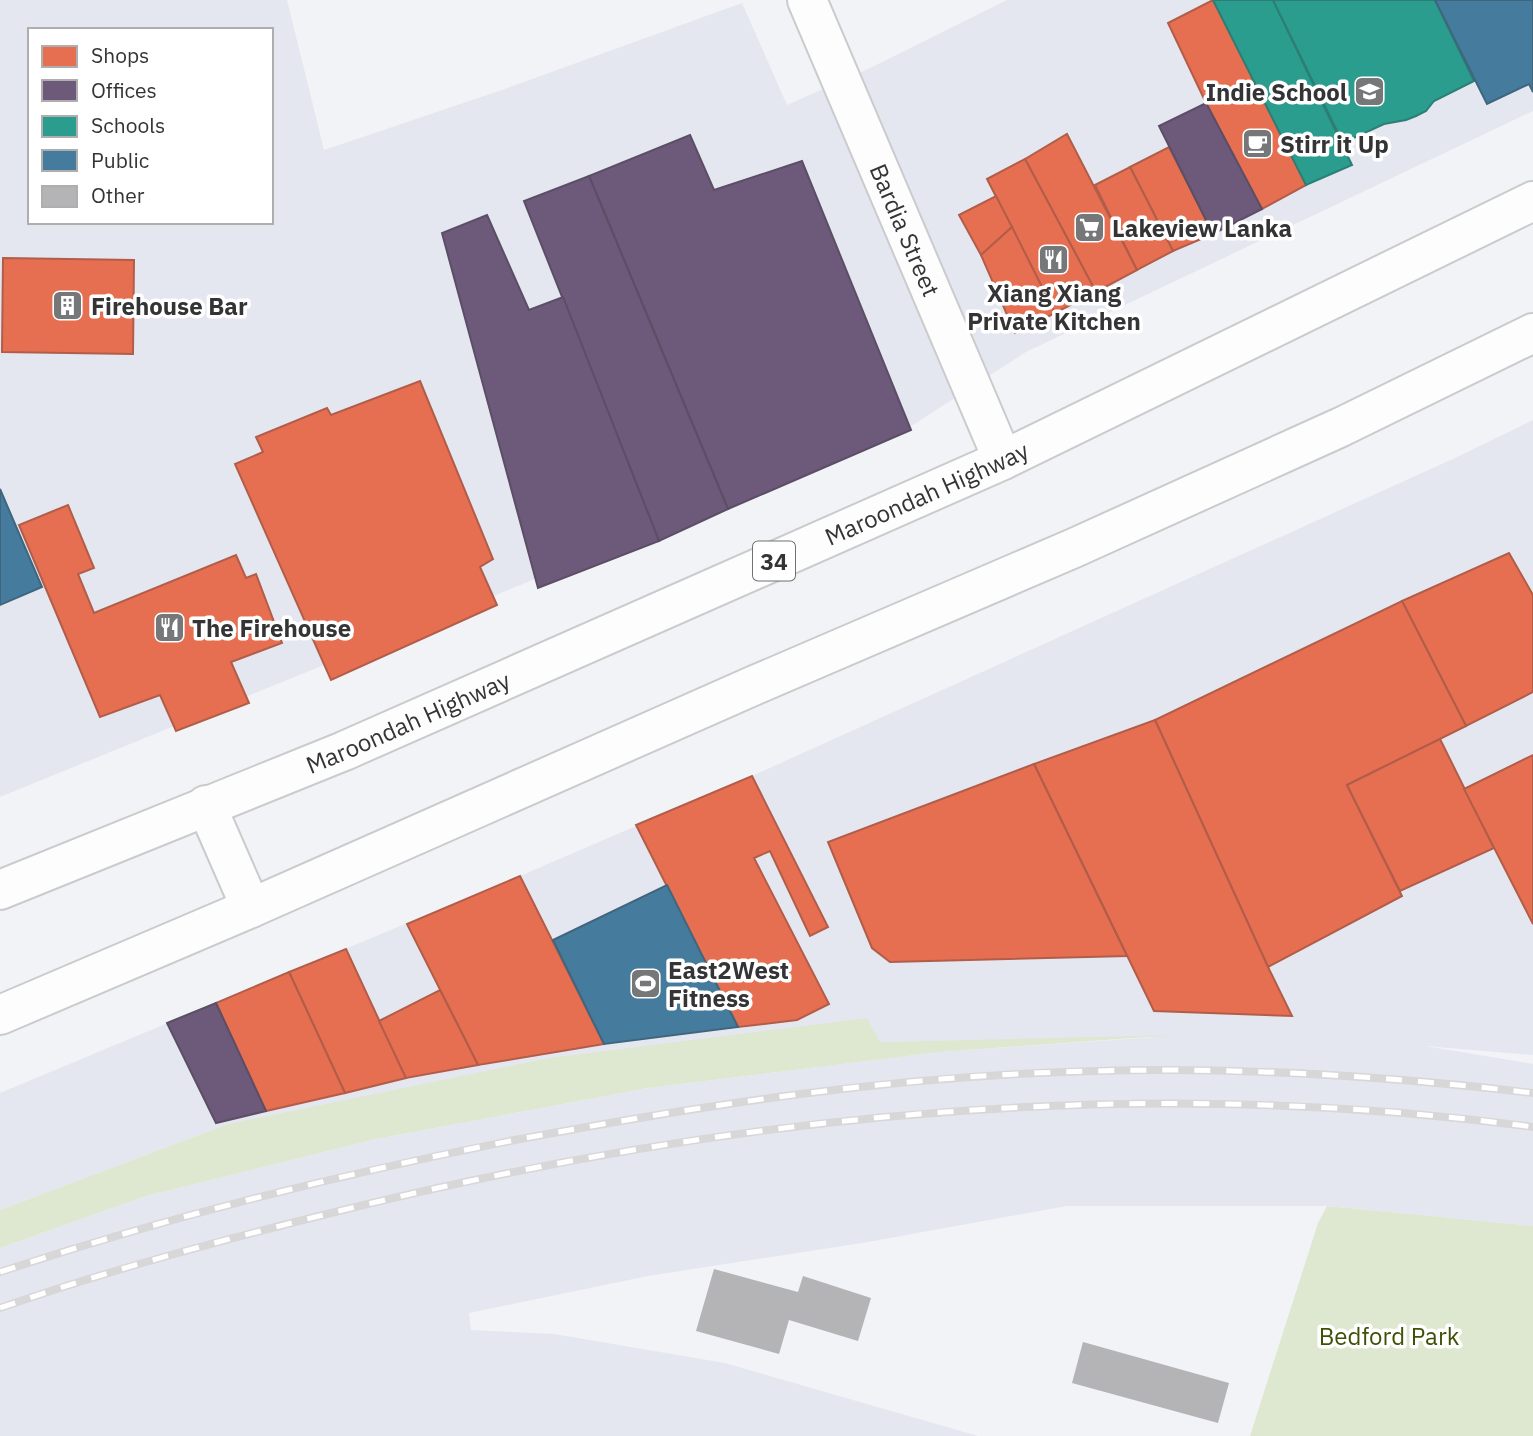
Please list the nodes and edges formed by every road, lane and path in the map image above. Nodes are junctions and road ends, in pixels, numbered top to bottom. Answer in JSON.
{"nodes":[{"id":1,"x":807,"y":0,"type":"edge"},
{"id":2,"x":1533,"y":201,"type":"edge"},
{"id":3,"x":1533,"y":333,"type":"edge"},
{"id":4,"x":1003,"y":460,"type":"junction"},
{"id":5,"x":206,"y":805,"type":"junction"},
{"id":6,"x":0,"y":890,"type":"edge"},
{"id":7,"x":251,"y":908,"type":"junction"},
{"id":8,"x":0,"y":1016,"type":"edge"}],
"edges":[{"from":1,"to":4,"type":"main road","name":"Bardia Street"},
{"from":2,"to":4,"type":"main road","name":"Maroondah Highway","number":"34"},
{"from":3,"to":7,"type":"main road"},
{"from":4,"to":5,"type":"main road","name":"Maroondah Highway","number":"34"},
{"from":5,"to":6,"type":"main road","name":"Maroondah Highway","number":"34"},
{"from":5,"to":7,"type":"main road"},
{"from":7,"to":8,"type":"main road"}]}
